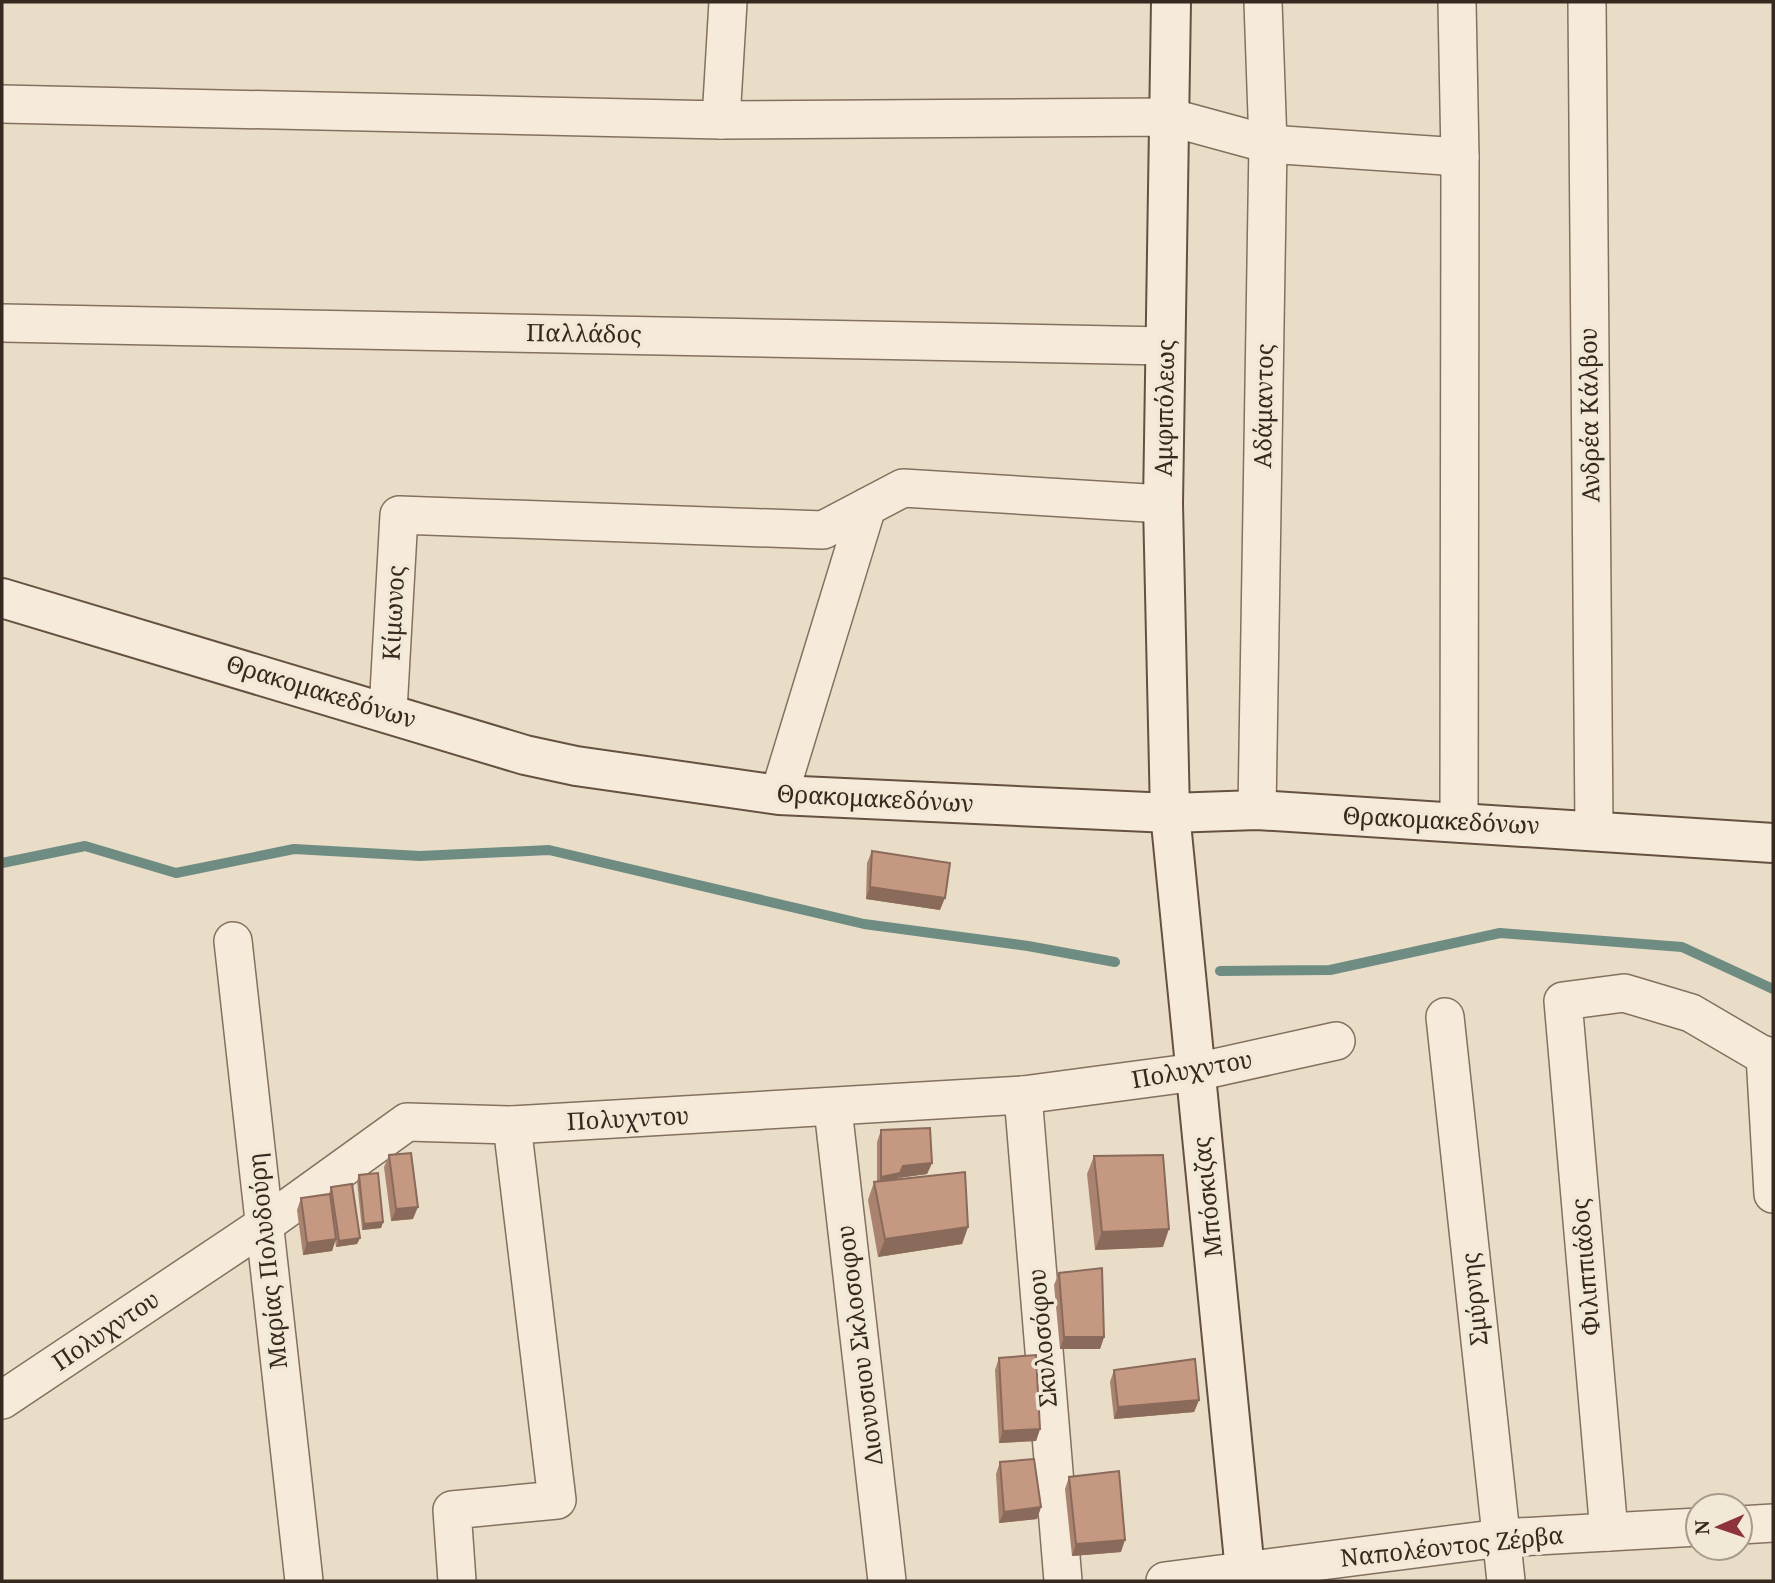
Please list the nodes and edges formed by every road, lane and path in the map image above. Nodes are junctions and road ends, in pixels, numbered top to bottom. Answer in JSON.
{"nodes":[{"id":1,"x":729,"y":2,"type":"edge"},
{"id":2,"x":1171,"y":2,"type":"edge"},
{"id":3,"x":1263,"y":2,"type":"edge"},
{"id":4,"x":1457,"y":2,"type":"edge"},
{"id":5,"x":1587,"y":2,"type":"edge"},
{"id":6,"x":2,"y":104,"type":"edge"},
{"id":7,"x":1169,"y":117,"type":"junction"},
{"id":8,"x":721,"y":120,"type":"junction"},
{"id":9,"x":1268,"y":144,"type":"junction"},
{"id":10,"x":1460,"y":157,"type":"junction"},
{"id":11,"x":2,"y":323,"type":"edge"},
{"id":12,"x":1165,"y":346,"type":"junction"},
{"id":13,"x":1163,"y":504,"type":"junction"},
{"id":14,"x":867,"y":507,"type":"junction"},
{"id":15,"x":2,"y":598,"type":"edge"},
{"id":16,"x":388,"y":711,"type":"junction"},
{"id":17,"x":779,"y":795,"type":"junction"},
{"id":18,"x":1257,"y":810,"type":"junction"},
{"id":19,"x":1170,"y":813,"type":"junction"},
{"id":20,"x":1459,"y":823,"type":"junction"},
{"id":21,"x":1594,"y":829,"type":"junction"},
{"id":22,"x":1773,"y":843,"type":"edge"},
{"id":23,"x":233,"y":941,"type":"dead end"},
{"id":24,"x":1445,"y":1017,"type":"dead end"},
{"id":25,"x":1336,"y":1041,"type":"dead end"},
{"id":26,"x":1769,"y":1058,"type":"edge"},
{"id":27,"x":1196,"y":1072,"type":"junction"},
{"id":28,"x":1023,"y":1096,"type":"junction"},
{"id":29,"x":833,"y":1108,"type":"junction"},
{"id":30,"x":512,"y":1125,"type":"junction"},
{"id":31,"x":1773,"y":1194,"type":"edge"},
{"id":32,"x":264,"y":1225,"type":"junction"},
{"id":33,"x":2,"y":1400,"type":"edge"},
{"id":34,"x":1773,"y":1523,"type":"edge"},
{"id":35,"x":1754,"y":1524,"type":"edge"},
{"id":36,"x":1684,"y":1528,"type":"edge"},
{"id":37,"x":1609,"y":1532,"type":"junction"},
{"id":38,"x":1501,"y":1538,"type":"junction"},
{"id":39,"x":1245,"y":1577,"type":"edge"},
{"id":40,"x":303,"y":1581,"type":"edge"},
{"id":41,"x":457,"y":1581,"type":"edge"},
{"id":42,"x":887,"y":1581,"type":"edge"},
{"id":43,"x":1063,"y":1581,"type":"edge"},
{"id":44,"x":1165,"y":1581,"type":"edge"},
{"id":45,"x":1506,"y":1581,"type":"edge"}],
"edges":[{"from":1,"to":8,"type":"street"},
{"from":2,"to":7,"type":"main road","name":"Αμφιπόλεως"},
{"from":3,"to":9,"type":"street","name":"Αδάμαντος"},
{"from":4,"to":10,"type":"street"},
{"from":5,"to":21,"type":"street","name":"Ανδρέα Κάλβου"},
{"from":6,"to":8,"type":"street"},
{"from":7,"to":8,"type":"street"},
{"from":7,"to":9,"type":"street"},
{"from":7,"to":12,"type":"main road","name":"Αμφιπόλεως"},
{"from":9,"to":10,"type":"street"},
{"from":9,"to":18,"type":"street","name":"Αδάμαντος"},
{"from":10,"to":20,"type":"street"},
{"from":11,"to":12,"type":"street","name":"Παλλάδος"},
{"from":12,"to":13,"type":"main road","name":"Αμφιπόλεως"},
{"from":13,"to":14,"type":"street"},
{"from":13,"to":19,"type":"main road","name":"Αμφιπόλεως"},
{"from":14,"to":16,"type":"street","name":"Κίμωνος"},
{"from":14,"to":17,"type":"street"},
{"from":15,"to":16,"type":"main road","name":"Θρακομακεδόνων"},
{"from":16,"to":17,"type":"main road","name":"Θρακομακεδόνων"},
{"from":17,"to":19,"type":"main road","name":"Θρακομακεδόνων"},
{"from":18,"to":19,"type":"main road","name":"Θρακομακεδόνων"},
{"from":18,"to":20,"type":"main road","name":"Θρακομακεδόνων"},
{"from":19,"to":27,"type":"main road","name":"Μπόσκιζας"},
{"from":20,"to":21,"type":"main road","name":"Θρακομακεδόνων"},
{"from":21,"to":22,"type":"main road","name":"Θρακομακεδόνων"},
{"from":23,"to":32,"type":"street","name":"Μαρίας Πολυδούρη"},
{"from":24,"to":38,"type":"street","name":"Σμύρνης"},
{"from":25,"to":27,"type":"street","name":"Πολυχντου"},
{"from":26,"to":31,"type":"street"},
{"from":26,"to":37,"type":"street","name":"Φιλιππιάδος"},
{"from":27,"to":28,"type":"street","name":"Πολυχντου"},
{"from":27,"to":39,"type":"main road","name":"Μπόσκιζας"},
{"from":28,"to":29,"type":"street","name":"Πολυχντου"},
{"from":28,"to":43,"type":"street","name":"Σκυλοσόφου"},
{"from":29,"to":30,"type":"street","name":"Πολυχντου"},
{"from":29,"to":42,"type":"street","name":"Διονυσιου Σκλοσοφου"},
{"from":30,"to":32,"type":"street","name":"Πολυχντου"},
{"from":30,"to":41,"type":"street"},
{"from":32,"to":33,"type":"street","name":"Πολυχντου"},
{"from":32,"to":40,"type":"street","name":"Μαρίας Πολυδούρη"},
{"from":34,"to":35,"type":"street"},
{"from":36,"to":37,"type":"street","name":"Ναπολέοντος Ζέρβα"},
{"from":37,"to":38,"type":"street","name":"Ναπολέοντος Ζέρβα"},
{"from":38,"to":39,"type":"street","name":"Ναπολέοντος Ζέρβα"},
{"from":38,"to":45,"type":"street","name":"Σμύρνης"},
{"from":39,"to":44,"type":"street","name":"Ναπολέοντος Ζέρβα"}]}
